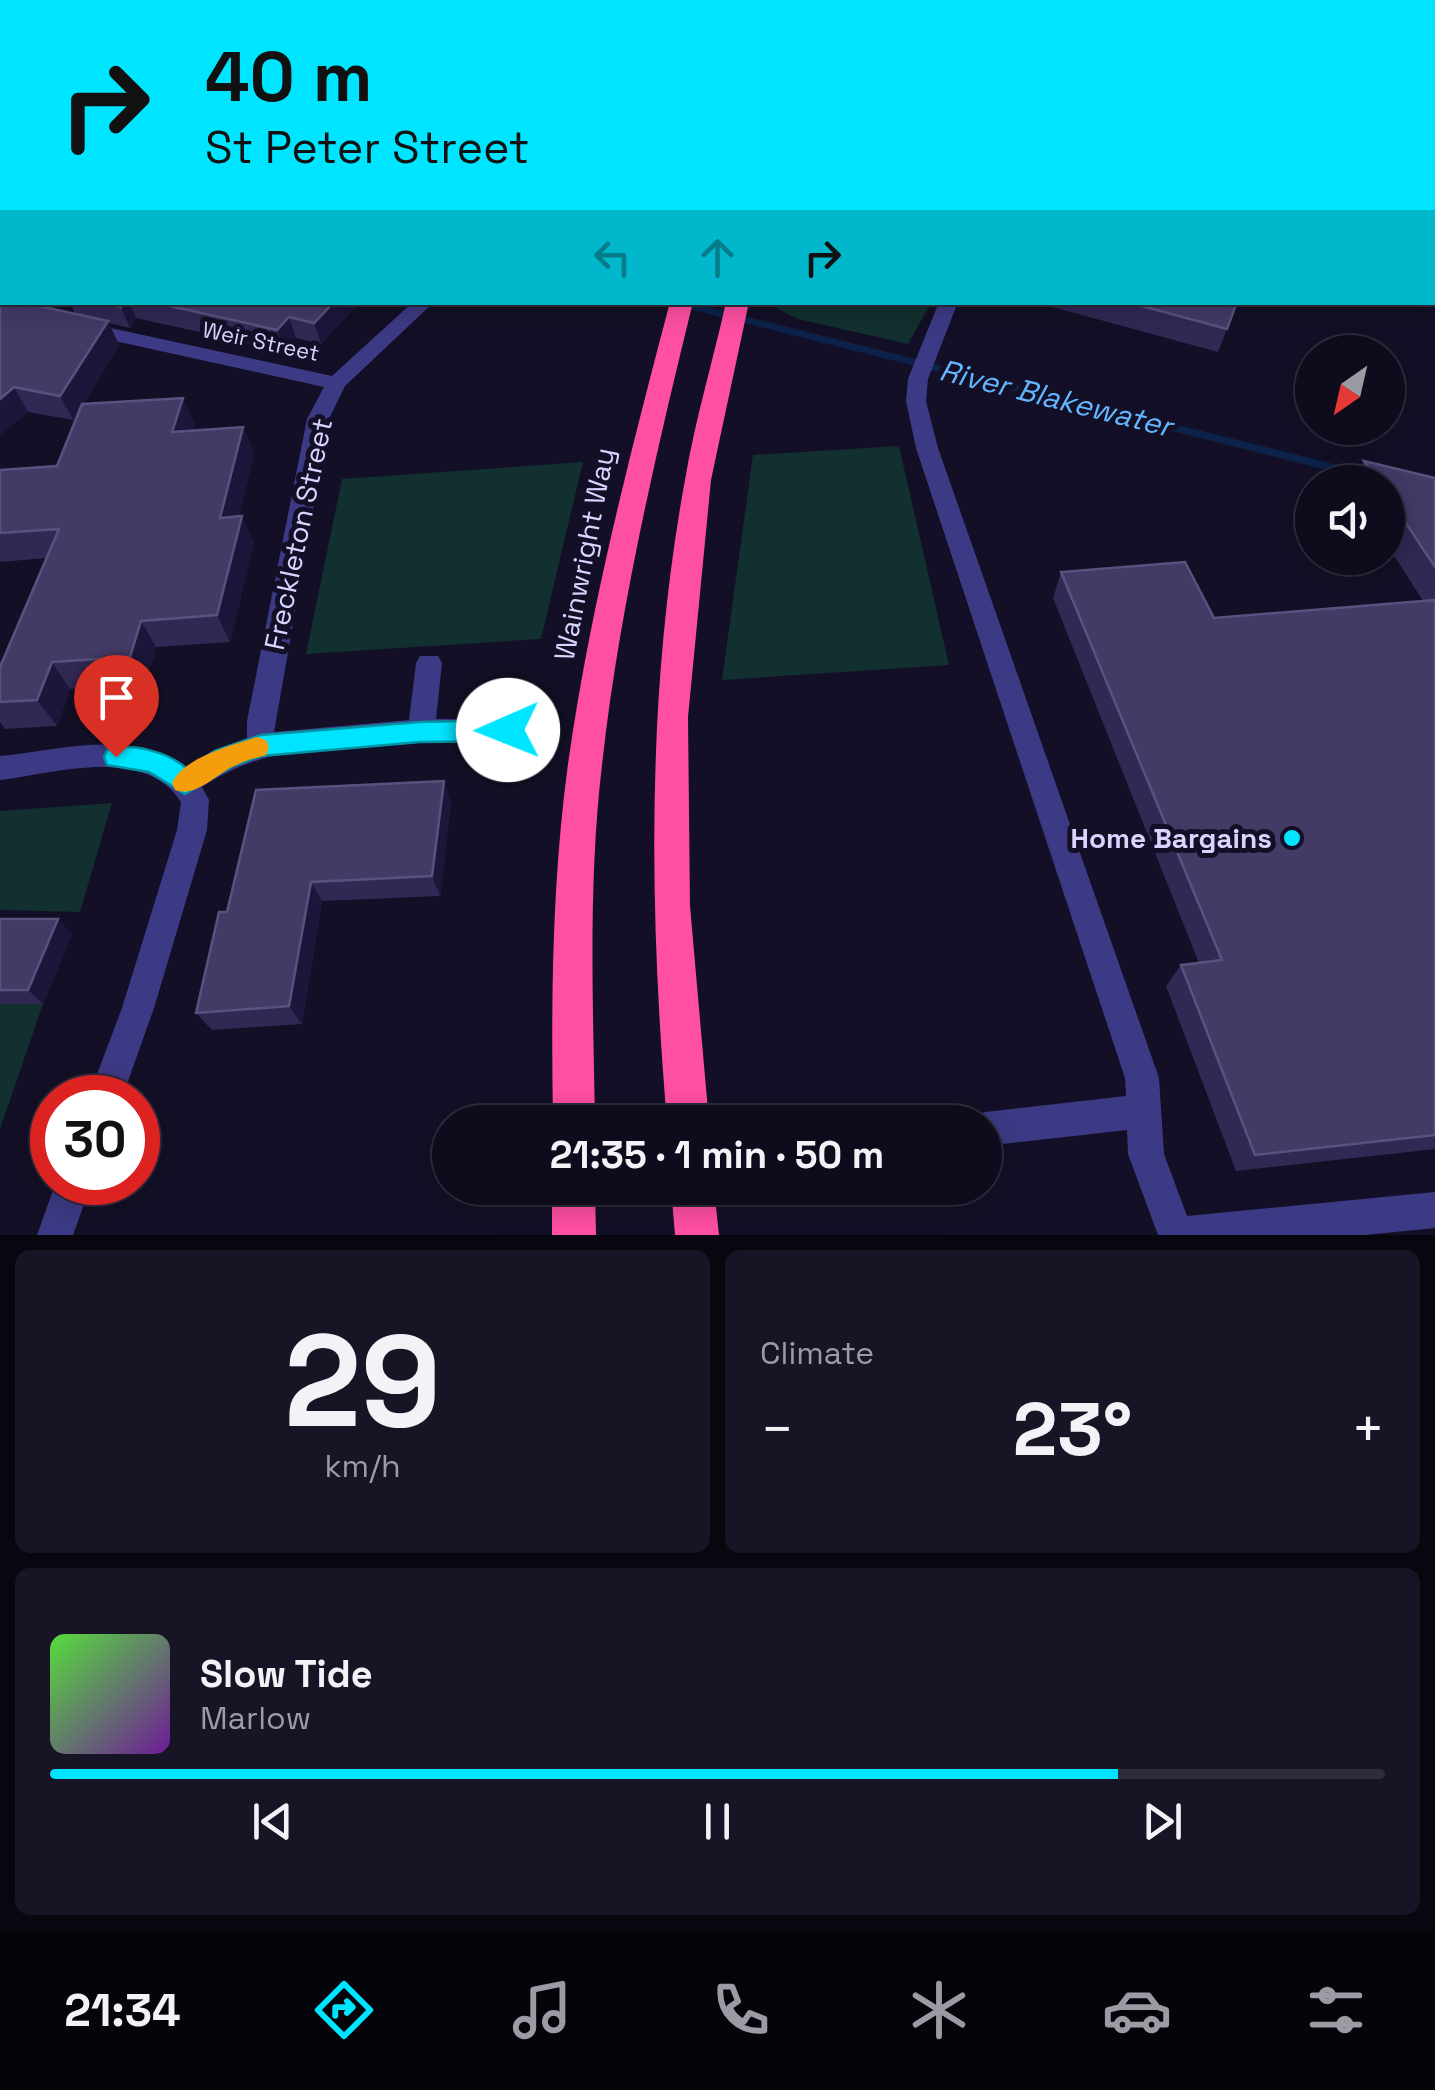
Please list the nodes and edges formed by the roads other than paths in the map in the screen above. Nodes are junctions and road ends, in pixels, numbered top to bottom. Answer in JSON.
{"nodes":[{"id":1,"x":422,"y":305,"type":"edge"},
{"id":2,"x":681,"y":305,"type":"edge"},
{"id":3,"x":737,"y":305,"type":"edge"},
{"id":4,"x":948,"y":305,"type":"edge"},
{"id":5,"x":56,"y":322,"type":"edge"},
{"id":6,"x":336,"y":383,"type":"junction"},
{"id":7,"x":430,"y":663,"type":"dead end"},
{"id":8,"x":508,"y":730,"type":"dead end"},
{"id":9,"x":420,"y":732,"type":"junction"},
{"id":10,"x":261,"y":746,"type":"junction"},
{"id":11,"x":0,"y":768,"type":"edge"},
{"id":12,"x":185,"y":784,"type":"junction"},
{"id":13,"x":113,"y":1075,"type":"edge"},
{"id":14,"x":574,"y":1105,"type":"edge"},
{"id":15,"x":687,"y":1105,"type":"edge"},
{"id":16,"x":1144,"y":1111,"type":"junction"},
{"id":17,"x":1002,"y":1127,"type":"edge"},
{"id":18,"x":65,"y":1205,"type":"edge"},
{"id":19,"x":574,"y":1205,"type":"edge"},
{"id":20,"x":694,"y":1205,"type":"edge"},
{"id":21,"x":1435,"y":1210,"type":"edge"},
{"id":22,"x":54,"y":1235,"type":"edge"},
{"id":23,"x":574,"y":1235,"type":"edge"},
{"id":24,"x":696,"y":1235,"type":"edge"},
{"id":25,"x":1177,"y":1235,"type":"edge"}],
"edges":[{"from":1,"to":6,"type":"street","name":"Freckleton Street"},
{"from":2,"to":14,"type":"highway","name":"Wainwright Way"},
{"from":3,"to":15,"type":"highway"},
{"from":4,"to":16,"type":"street"},
{"from":5,"to":6,"type":"street","name":"Weir Street"},
{"from":6,"to":10,"type":"street","name":"Freckleton Street"},
{"from":7,"to":9,"type":"street"},
{"from":8,"to":9,"type":"street"},
{"from":9,"to":10,"type":"street"},
{"from":10,"to":12,"type":"street"},
{"from":11,"to":12,"type":"street"},
{"from":12,"to":13,"type":"street"},
{"from":16,"to":17,"type":"street"},
{"from":16,"to":25,"type":"street"},
{"from":18,"to":22,"type":"street"},
{"from":19,"to":23,"type":"highway"},
{"from":20,"to":24,"type":"highway"},
{"from":21,"to":25,"type":"street"}]}
